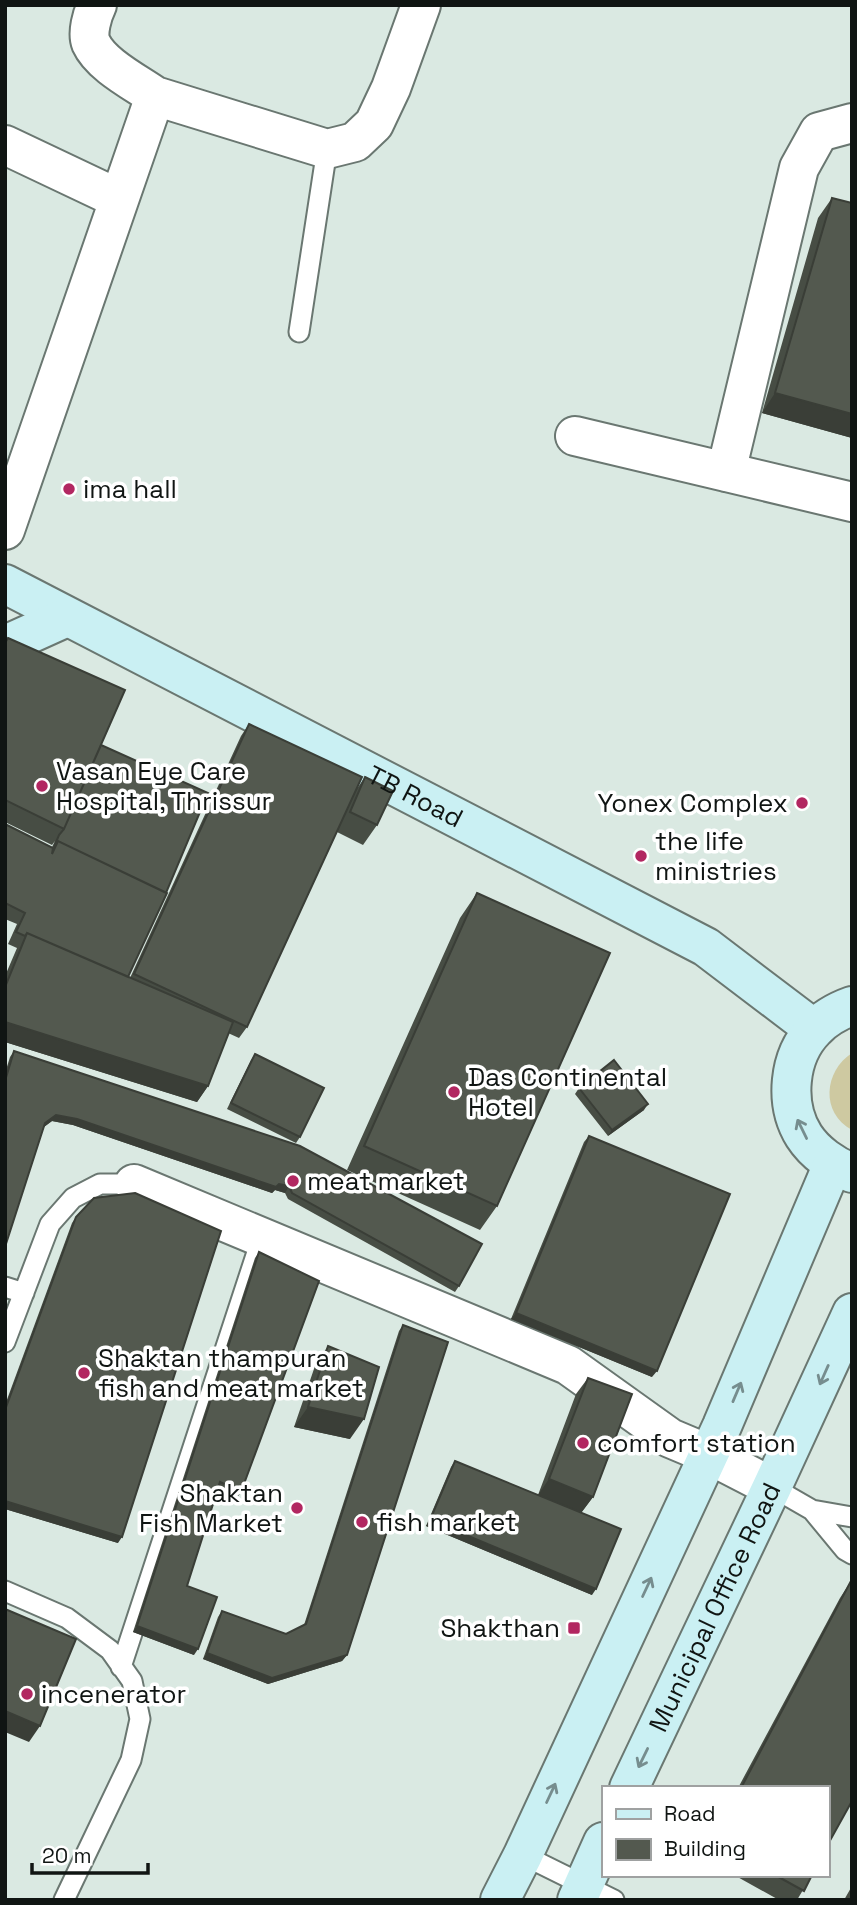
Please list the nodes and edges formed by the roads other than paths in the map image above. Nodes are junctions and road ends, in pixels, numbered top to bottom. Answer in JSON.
{"nodes":[{"id":1,"x":97,"y":5,"type":"edge"},
{"id":2,"x":421,"y":5,"type":"edge"},
{"id":3,"x":155,"y":96,"type":"junction"},
{"id":4,"x":852,"y":123,"type":"edge"},
{"id":5,"x":5,"y":145,"type":"edge"},
{"id":6,"x":327,"y":149,"type":"junction"},
{"id":7,"x":119,"y":199,"type":"junction"},
{"id":8,"x":299,"y":332,"type":"dead end"},
{"id":9,"x":575,"y":436,"type":"dead end"},
{"id":10,"x":726,"y":472,"type":"junction"},
{"id":11,"x":852,"y":502,"type":"edge"},
{"id":12,"x":5,"y":530,"type":"edge"},
{"id":13,"x":5,"y":584,"type":"edge"},
{"id":14,"x":67,"y":617,"type":"junction"},
{"id":15,"x":5,"y":645,"type":"edge"},
{"id":16,"x":852,"y":1006,"type":"edge"},
{"id":17,"x":814,"y":1030,"type":"junction"},
{"id":18,"x":842,"y":1168,"type":"edge"},
{"id":19,"x":134,"y":1184,"type":"joint"},
{"id":20,"x":262,"y":1237,"type":"junction"},
{"id":21,"x":14,"y":1290,"type":"edge"},
{"id":22,"x":852,"y":1313,"type":"edge"},
{"id":23,"x":5,"y":1342,"type":"edge"},
{"id":24,"x":709,"y":1454,"type":"junction"},
{"id":25,"x":772,"y":1488,"type":"junction"},
{"id":26,"x":812,"y":1510,"type":"junction"},
{"id":27,"x":852,"y":1517,"type":"edge"},
{"id":28,"x":852,"y":1554,"type":"edge"},
{"id":29,"x":5,"y":1591,"type":"edge"},
{"id":30,"x":121,"y":1667,"type":"junction"},
{"id":31,"x":630,"y":1786,"type":"edge"},
{"id":32,"x":602,"y":1846,"type":"edge"},
{"id":33,"x":523,"y":1855,"type":"junction"},
{"id":34,"x":591,"y":1895,"type":"edge"},
{"id":35,"x":64,"y":1900,"type":"edge"},
{"id":36,"x":500,"y":1900,"type":"edge"}],
"edges":[{"from":1,"to":3,"type":"street"},
{"from":2,"to":6,"type":"street"},
{"from":3,"to":6,"type":"street"},
{"from":3,"to":7,"type":"street"},
{"from":4,"to":10,"type":"street"},
{"from":5,"to":7,"type":"street"},
{"from":6,"to":8,"type":"lane"},
{"from":7,"to":12,"type":"street"},
{"from":9,"to":10,"type":"street"},
{"from":10,"to":11,"type":"street"},
{"from":13,"to":14,"type":"main road","name":"TB Road"},
{"from":14,"to":15,"type":"main road"},
{"from":14,"to":17,"type":"main road","name":"TB Road"},
{"from":16,"to":17,"type":"main road"},
{"from":18,"to":17,"type":"main road","one_way":true},
{"from":24,"to":18,"type":"main road","one_way":true},
{"from":19,"to":20,"type":"street"},
{"from":19,"to":21,"type":"lane"},
{"from":20,"to":24,"type":"street"},
{"from":20,"to":30,"type":"lane"},
{"from":21,"to":23,"type":"lane"},
{"from":22,"to":25,"type":"main road","name":"Municipal Office Road","one_way":true},
{"from":24,"to":25,"type":"street"},
{"from":33,"to":24,"type":"main road","one_way":true},
{"from":25,"to":26,"type":"lane"},
{"from":25,"to":31,"type":"main road","name":"Municipal Office Road","one_way":true},
{"from":26,"to":27,"type":"lane"},
{"from":26,"to":28,"type":"lane"},
{"from":29,"to":30,"type":"lane"},
{"from":30,"to":35,"type":"lane"},
{"from":32,"to":34,"type":"main road"},
{"from":33,"to":34,"type":"lane"},
{"from":33,"to":36,"type":"main road"}]}
